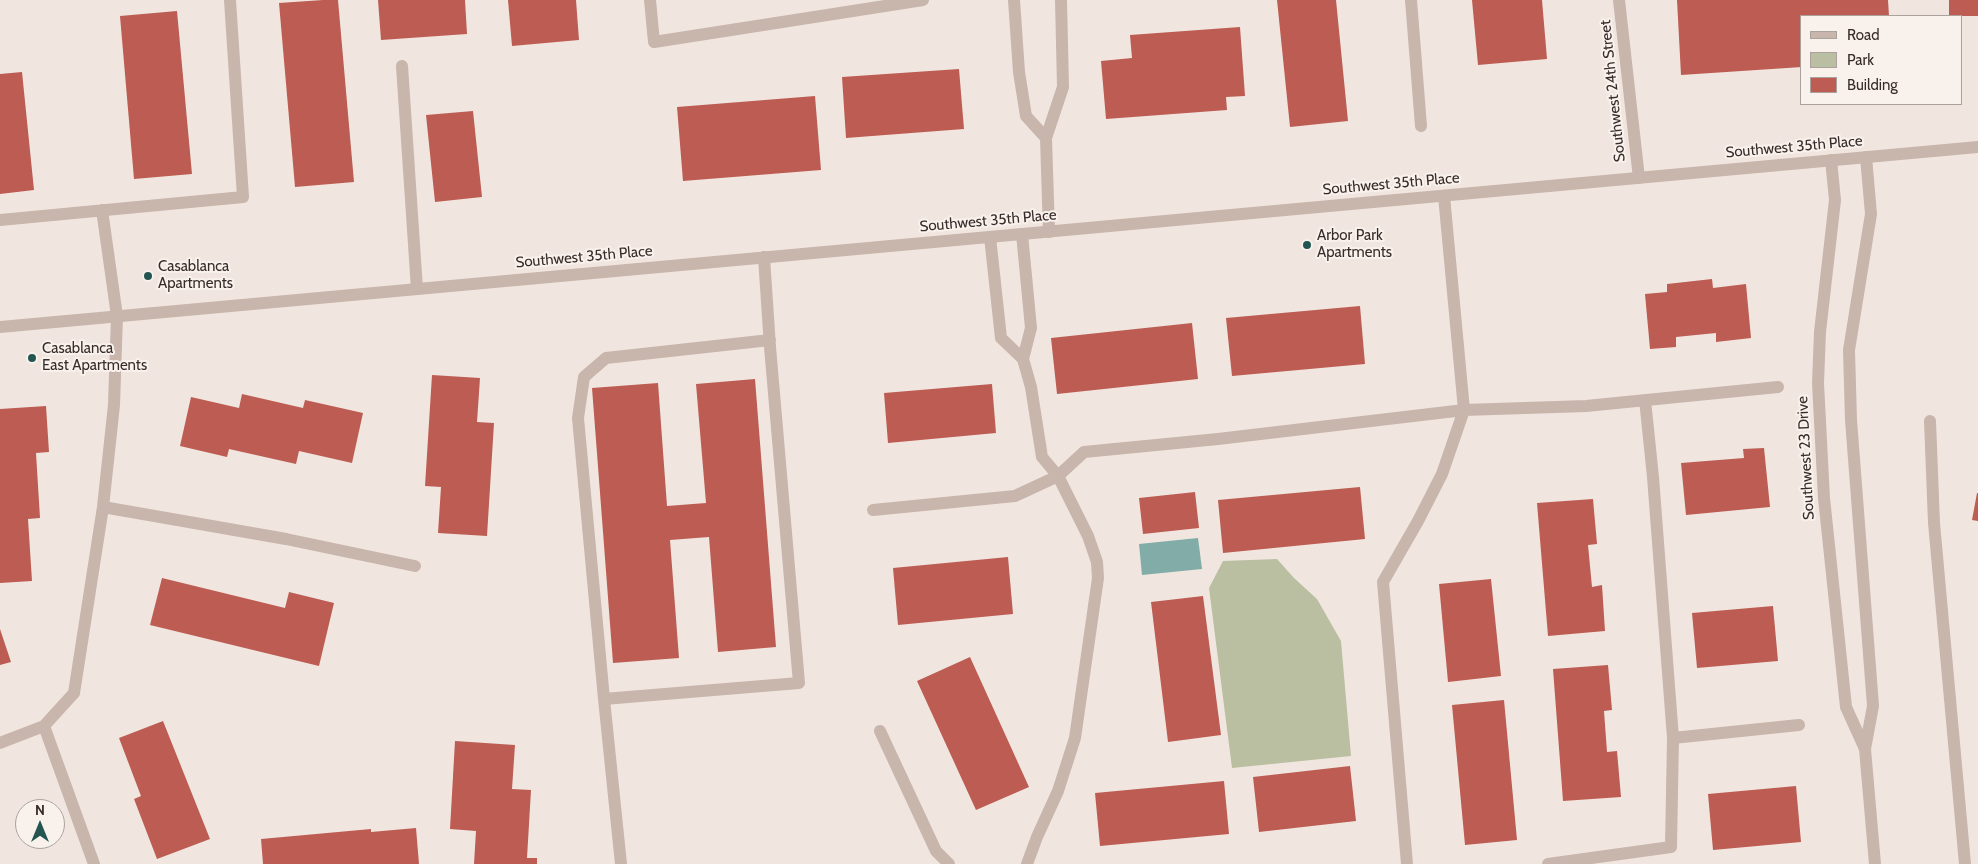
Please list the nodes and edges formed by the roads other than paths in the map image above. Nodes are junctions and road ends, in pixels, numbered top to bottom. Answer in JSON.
{"nodes":[{"id":1,"x":230,"y":0,"type":"edge"},
{"id":2,"x":650,"y":0,"type":"edge"},
{"id":3,"x":923,"y":0,"type":"edge"},
{"id":4,"x":1014,"y":0,"type":"edge"},
{"id":5,"x":1061,"y":0,"type":"edge"},
{"id":6,"x":1410,"y":0,"type":"edge"},
{"id":7,"x":1619,"y":0,"type":"edge"},
{"id":8,"x":402,"y":66,"type":"dead end"},
{"id":9,"x":1421,"y":126,"type":"dead end"},
{"id":10,"x":1046,"y":138,"type":"junction"},
{"id":11,"x":1978,"y":147,"type":"edge"},
{"id":12,"x":1866,"y":157,"type":"junction"},
{"id":13,"x":1831,"y":160,"type":"junction"},
{"id":14,"x":1639,"y":178,"type":"junction"},
{"id":15,"x":1444,"y":196,"type":"junction"},
{"id":16,"x":102,"y":210,"type":"junction"},
{"id":17,"x":0,"y":220,"type":"edge"},
{"id":18,"x":1049,"y":232,"type":"junction"},
{"id":19,"x":1022,"y":234,"type":"junction"},
{"id":20,"x":990,"y":237,"type":"junction"},
{"id":21,"x":764,"y":257,"type":"junction"},
{"id":22,"x":418,"y":289,"type":"junction"},
{"id":23,"x":117,"y":316,"type":"junction"},
{"id":24,"x":0,"y":327,"type":"edge"},
{"id":25,"x":770,"y":340,"type":"junction"},
{"id":26,"x":1023,"y":360,"type":"junction"},
{"id":27,"x":1778,"y":387,"type":"dead end"},
{"id":28,"x":1645,"y":400,"type":"junction"},
{"id":29,"x":1464,"y":410,"type":"junction"},
{"id":30,"x":1930,"y":421,"type":"dead end"},
{"id":31,"x":1058,"y":476,"type":"junction"},
{"id":32,"x":103,"y":507,"type":"junction"},
{"id":33,"x":873,"y":510,"type":"dead end"},
{"id":34,"x":415,"y":566,"type":"dead end"},
{"id":35,"x":604,"y":698,"type":"junction"},
{"id":36,"x":1799,"y":725,"type":"dead end"},
{"id":37,"x":44,"y":726,"type":"junction"},
{"id":38,"x":880,"y":731,"type":"dead end"},
{"id":39,"x":1673,"y":738,"type":"junction"},
{"id":40,"x":0,"y":743,"type":"edge"},
{"id":41,"x":1865,"y":749,"type":"junction"},
{"id":42,"x":94,"y":864,"type":"edge"},
{"id":43,"x":621,"y":864,"type":"edge"},
{"id":44,"x":949,"y":864,"type":"edge"},
{"id":45,"x":1025,"y":864,"type":"edge"},
{"id":46,"x":1407,"y":864,"type":"edge"},
{"id":47,"x":1548,"y":864,"type":"edge"},
{"id":48,"x":1875,"y":864,"type":"edge"},
{"id":49,"x":1965,"y":864,"type":"edge"}],
"edges":[{"from":1,"to":16,"type":"street"},
{"from":2,"to":3,"type":"street"},
{"from":4,"to":10,"type":"street"},
{"from":5,"to":10,"type":"street"},
{"from":6,"to":9,"type":"street"},
{"from":7,"to":14,"type":"street","name":"Southwest 24th Street"},
{"from":8,"to":22,"type":"street"},
{"from":10,"to":18,"type":"street"},
{"from":11,"to":12,"type":"street","name":"Southwest 35th Place"},
{"from":12,"to":13,"type":"street","name":"Southwest 35th Place"},
{"from":12,"to":41,"type":"street","name":"Southwest 23 Drive"},
{"from":13,"to":14,"type":"street","name":"Southwest 35th Place"},
{"from":13,"to":41,"type":"street","name":"Southwest 23 Drive"},
{"from":14,"to":15,"type":"street","name":"Southwest 35th Place"},
{"from":15,"to":18,"type":"street","name":"Southwest 35th Place"},
{"from":15,"to":29,"type":"street"},
{"from":16,"to":17,"type":"street"},
{"from":16,"to":23,"type":"street"},
{"from":18,"to":19,"type":"street","name":"Southwest 35th Place"},
{"from":19,"to":20,"type":"street","name":"Southwest 35th Place"},
{"from":19,"to":26,"type":"street"},
{"from":20,"to":21,"type":"street","name":"Southwest 35th Place"},
{"from":20,"to":26,"type":"street"},
{"from":21,"to":22,"type":"street","name":"Southwest 35th Place"},
{"from":21,"to":25,"type":"street"},
{"from":22,"to":23,"type":"street","name":"Southwest 35th Place"},
{"from":23,"to":24,"type":"street","name":"Southwest 35th Place"},
{"from":23,"to":32,"type":"street"},
{"from":25,"to":35,"type":"street"},
{"from":25,"to":35,"type":"street"},
{"from":26,"to":31,"type":"street"},
{"from":27,"to":28,"type":"street"},
{"from":28,"to":29,"type":"street"},
{"from":28,"to":39,"type":"street"},
{"from":29,"to":31,"type":"street"},
{"from":29,"to":46,"type":"street"},
{"from":30,"to":49,"type":"street"},
{"from":31,"to":33,"type":"street"},
{"from":31,"to":45,"type":"street"},
{"from":32,"to":34,"type":"street"},
{"from":32,"to":37,"type":"street"},
{"from":35,"to":43,"type":"street"},
{"from":36,"to":39,"type":"street"},
{"from":37,"to":40,"type":"street"},
{"from":37,"to":42,"type":"street"},
{"from":38,"to":44,"type":"street"},
{"from":39,"to":47,"type":"street"},
{"from":41,"to":48,"type":"street","name":"Southwest 23 Drive"}]}
